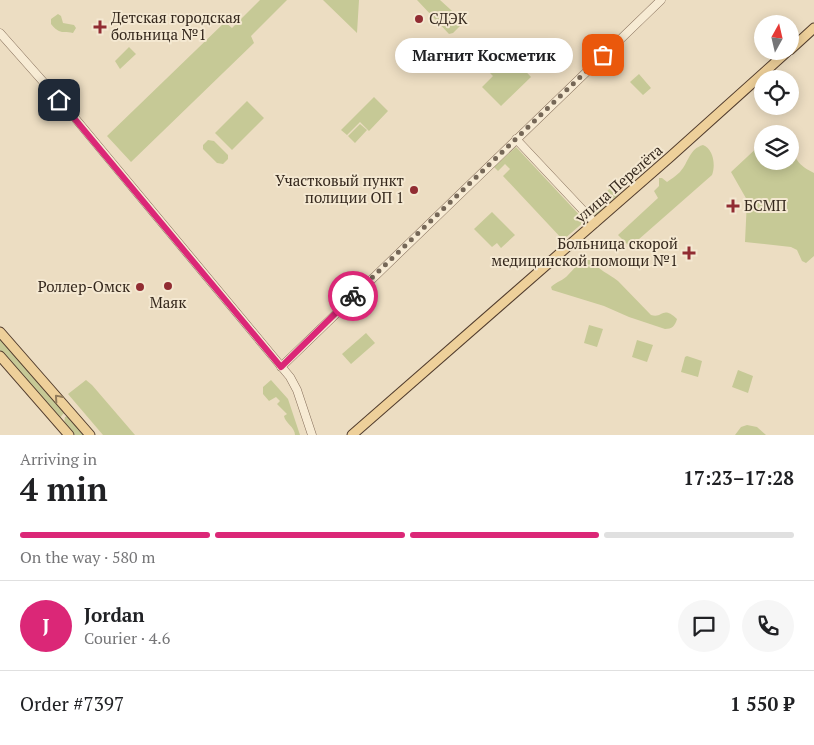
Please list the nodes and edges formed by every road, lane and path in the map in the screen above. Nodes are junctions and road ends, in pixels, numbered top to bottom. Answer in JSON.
{"nodes":[{"id":1,"x":661,"y":0,"type":"edge"},
{"id":2,"x":814,"y":28,"type":"edge"},
{"id":3,"x":0,"y":33,"type":"edge"},
{"id":4,"x":799,"y":41,"type":"edge"},
{"id":5,"x":778,"y":60,"type":"edge"},
{"id":6,"x":516,"y":139,"type":"junction"},
{"id":7,"x":595,"y":223,"type":"junction"},
{"id":8,"x":0,"y":332,"type":"edge"},
{"id":9,"x":0,"y":356,"type":"edge"},
{"id":10,"x":24,"y":360,"type":"junction"},
{"id":11,"x":281,"y":367,"type":"junction"},
{"id":12,"x":12,"y":370,"type":"junction"},
{"id":13,"x":72,"y":414,"type":"junction"},
{"id":14,"x":60,"y":424,"type":"junction"},
{"id":15,"x":70,"y":435,"type":"edge"},
{"id":16,"x":90,"y":435,"type":"edge"},
{"id":17,"x":312,"y":435,"type":"edge"},
{"id":18,"x":352,"y":435,"type":"edge"}],
"edges":[{"from":1,"to":6,"type":"street"},
{"from":2,"to":4,"type":"main road","name":"улица Перелёта"},
{"from":3,"to":11,"type":"street"},
{"from":5,"to":7,"type":"main road","name":"улица Перелёта"},
{"from":6,"to":7,"type":"street"},
{"from":6,"to":11,"type":"street"},
{"from":7,"to":18,"type":"main road","name":"улица Перелёта"},
{"from":8,"to":10,"type":"main road"},
{"from":9,"to":12,"type":"main road"},
{"from":10,"to":12,"type":"main road"},
{"from":13,"to":10,"type":"main road","one_way":true},
{"from":11,"to":17,"type":"street"},
{"from":12,"to":14,"type":"main road"},
{"from":13,"to":14,"type":"main road"},
{"from":13,"to":16,"type":"main road"},
{"from":14,"to":15,"type":"main road"}]}
